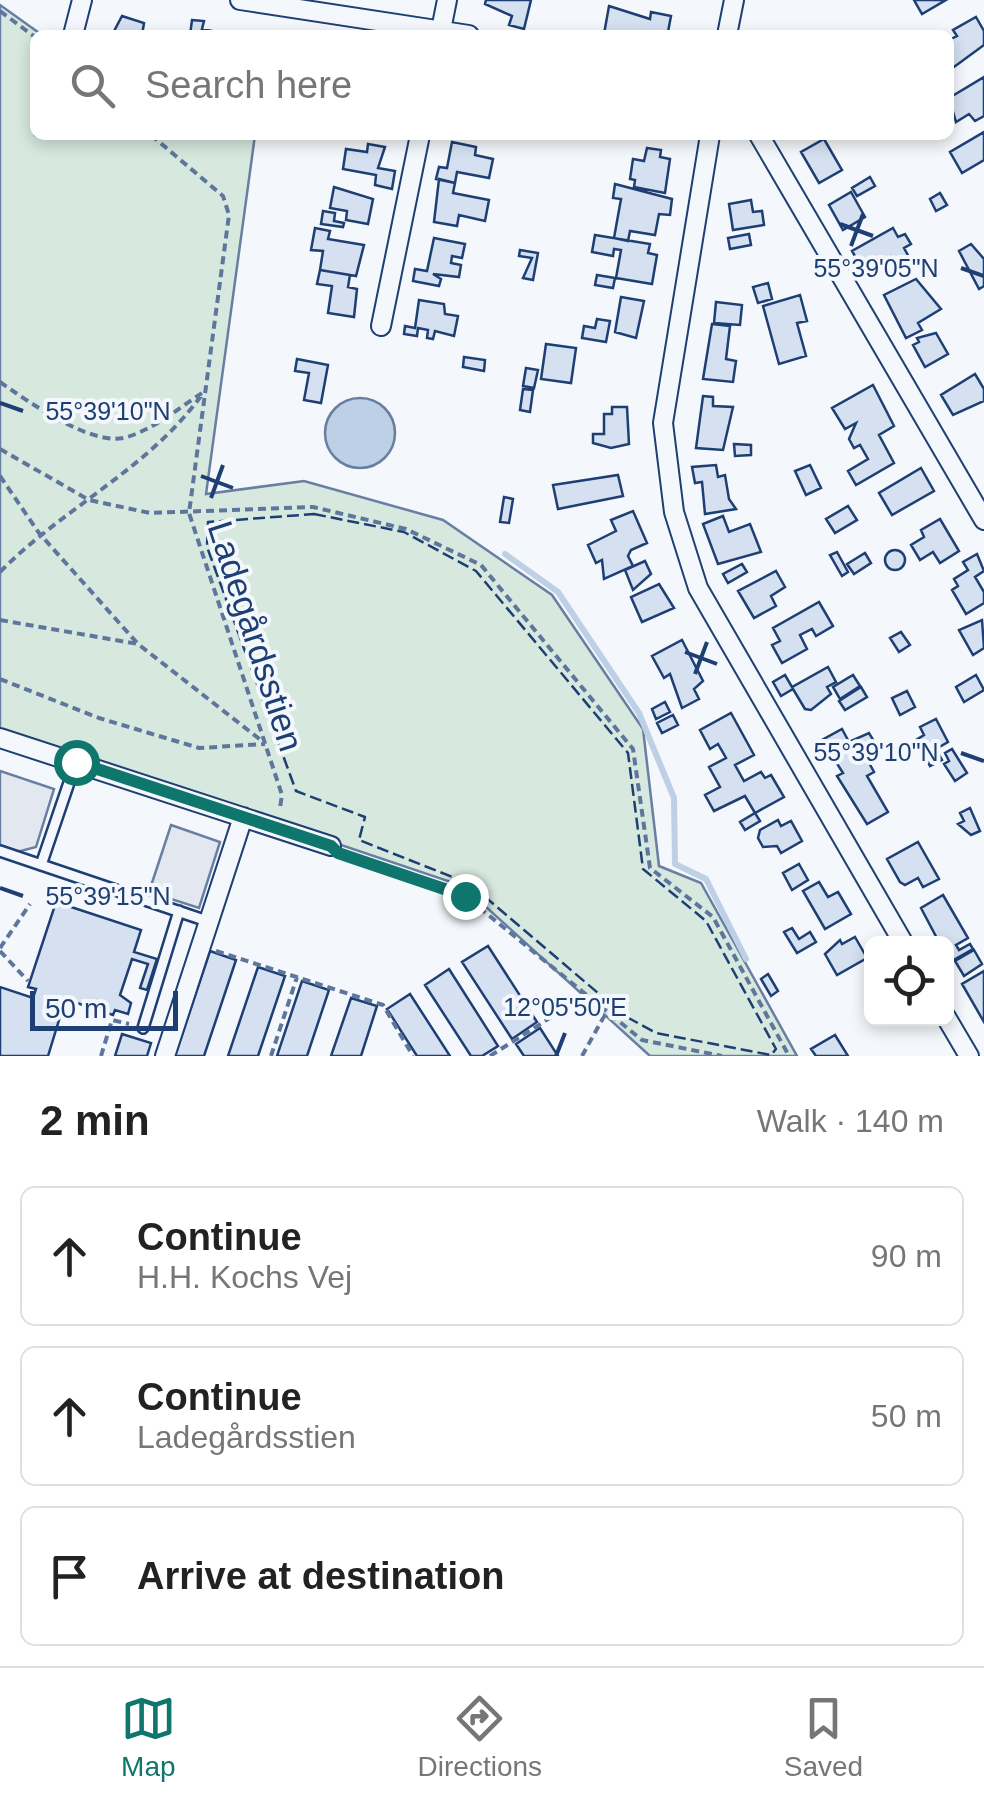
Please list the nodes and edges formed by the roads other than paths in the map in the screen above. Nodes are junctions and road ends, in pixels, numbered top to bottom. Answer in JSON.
{"nodes":[{"id":1,"x":82,"y":0,"type":"edge"},
{"id":2,"x":240,"y":0,"type":"edge"},
{"id":3,"x":448,"y":0,"type":"edge"},
{"id":4,"x":734,"y":0,"type":"edge"},
{"id":5,"x":74,"y":30,"type":"edge"},
{"id":6,"x":423,"y":30,"type":"edge"},
{"id":7,"x":442,"y":30,"type":"edge"},
{"id":8,"x":728,"y":30,"type":"edge"},
{"id":9,"x":419,"y":140,"type":"edge"},
{"id":10,"x":709,"y":140,"type":"edge"},
{"id":11,"x":761,"y":140,"type":"edge"},
{"id":12,"x":381,"y":326,"type":"dead end"},
{"id":13,"x":984,"y":520,"type":"edge"},
{"id":14,"x":0,"y":738,"type":"edge"},
{"id":15,"x":76,"y":762,"type":"junction"},
{"id":16,"x":244,"y":817,"type":"junction"},
{"id":17,"x":331,"y":846,"type":"road end"},
{"id":18,"x":0,"y":851,"type":"edge"},
{"id":19,"x":41,"y":865,"type":"junction"},
{"id":20,"x":179,"y":911,"type":"junction"},
{"id":21,"x":210,"y":922,"type":"junction"},
{"id":22,"x":899,"y":936,"type":"edge"},
{"id":23,"x":951,"y":1026,"type":"edge"},
{"id":24,"x":144,"y":1028,"type":"road end"},
{"id":25,"x":165,"y":1056,"type":"edge"},
{"id":26,"x":969,"y":1056,"type":"edge"}],
"edges":[{"from":1,"to":5,"type":"street"},
{"from":2,"to":6,"type":"street"},
{"from":3,"to":7,"type":"street"},
{"from":4,"to":8,"type":"street"},
{"from":9,"to":12,"type":"street"},
{"from":10,"to":22,"type":"street"},
{"from":11,"to":13,"type":"street"},
{"from":14,"to":15,"type":"street"},
{"from":15,"to":16,"type":"street"},
{"from":15,"to":19,"type":"lane"},
{"from":16,"to":17,"type":"street"},
{"from":16,"to":21,"type":"street"},
{"from":18,"to":19,"type":"lane"},
{"from":19,"to":20,"type":"lane"},
{"from":20,"to":21,"type":"lane"},
{"from":20,"to":24,"type":"lane"},
{"from":21,"to":25,"type":"street"},
{"from":23,"to":26,"type":"street"}]}
